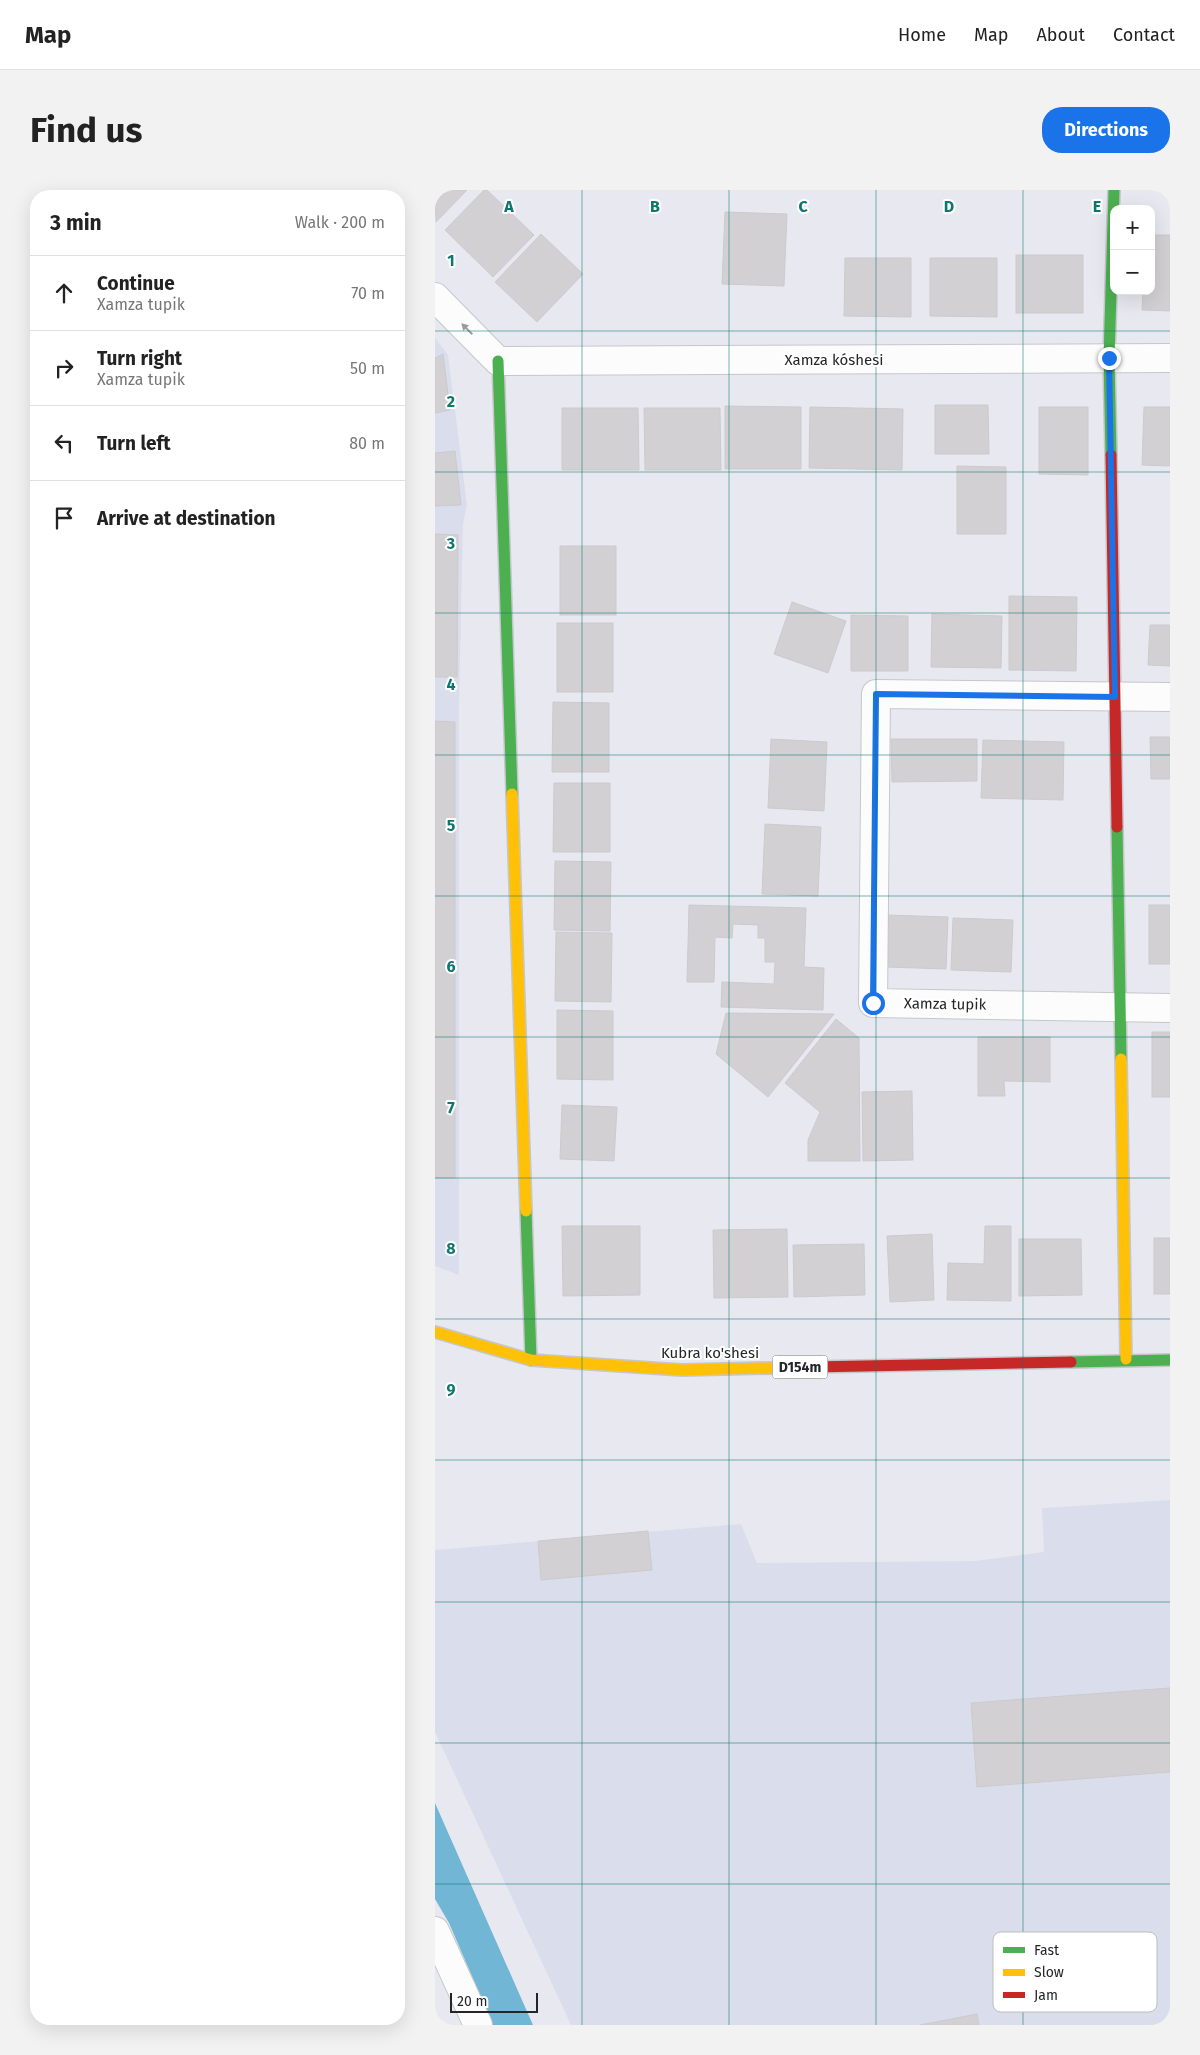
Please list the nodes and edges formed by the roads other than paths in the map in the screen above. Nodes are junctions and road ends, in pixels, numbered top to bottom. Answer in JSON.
{"nodes":[{"id":1,"x":1114,"y":190,"type":"edge"},
{"id":2,"x":435,"y":297,"type":"edge"},
{"id":3,"x":1109,"y":358,"type":"junction"},
{"id":4,"x":1170,"y":358,"type":"edge"},
{"id":5,"x":498,"y":361,"type":"junction"},
{"id":6,"x":1115,"y":697,"type":"junction"},
{"id":7,"x":1170,"y":697,"type":"edge"},
{"id":8,"x":1121,"y":1007,"type":"junction"},
{"id":9,"x":1170,"y":1008,"type":"edge"},
{"id":10,"x":435,"y":1332,"type":"edge"},
{"id":11,"x":531,"y":1360,"type":"junction"},
{"id":12,"x":1126,"y":1360,"type":"junction"},
{"id":13,"x":1170,"y":1360,"type":"edge"},
{"id":14,"x":435,"y":1931,"type":"edge"},
{"id":15,"x":478,"y":2025,"type":"edge"}],
"edges":[{"from":1,"to":3,"type":"street"},
{"from":5,"to":2,"type":"street","one_way":true},
{"from":3,"to":4,"type":"street","name":"Xamza kóshesi"},
{"from":3,"to":5,"type":"street","name":"Xamza kóshesi"},
{"from":3,"to":6,"type":"street"},
{"from":5,"to":11,"type":"street"},
{"from":6,"to":7,"type":"street","name":"Xamza tupik"},
{"from":6,"to":8,"type":"street"},
{"from":6,"to":8,"type":"street","name":"Xamza tupik"},
{"from":8,"to":9,"type":"street","name":"Xamza tupik"},
{"from":8,"to":12,"type":"street"},
{"from":10,"to":11,"type":"street","name":"Kubra ko'shesi","number":"D154m"},
{"from":11,"to":12,"type":"street","name":"Kubra ko'shesi","number":"D154m"},
{"from":12,"to":13,"type":"street","name":"Kubra ko'shesi","number":"D154m"},
{"from":14,"to":15,"type":"street"}]}
